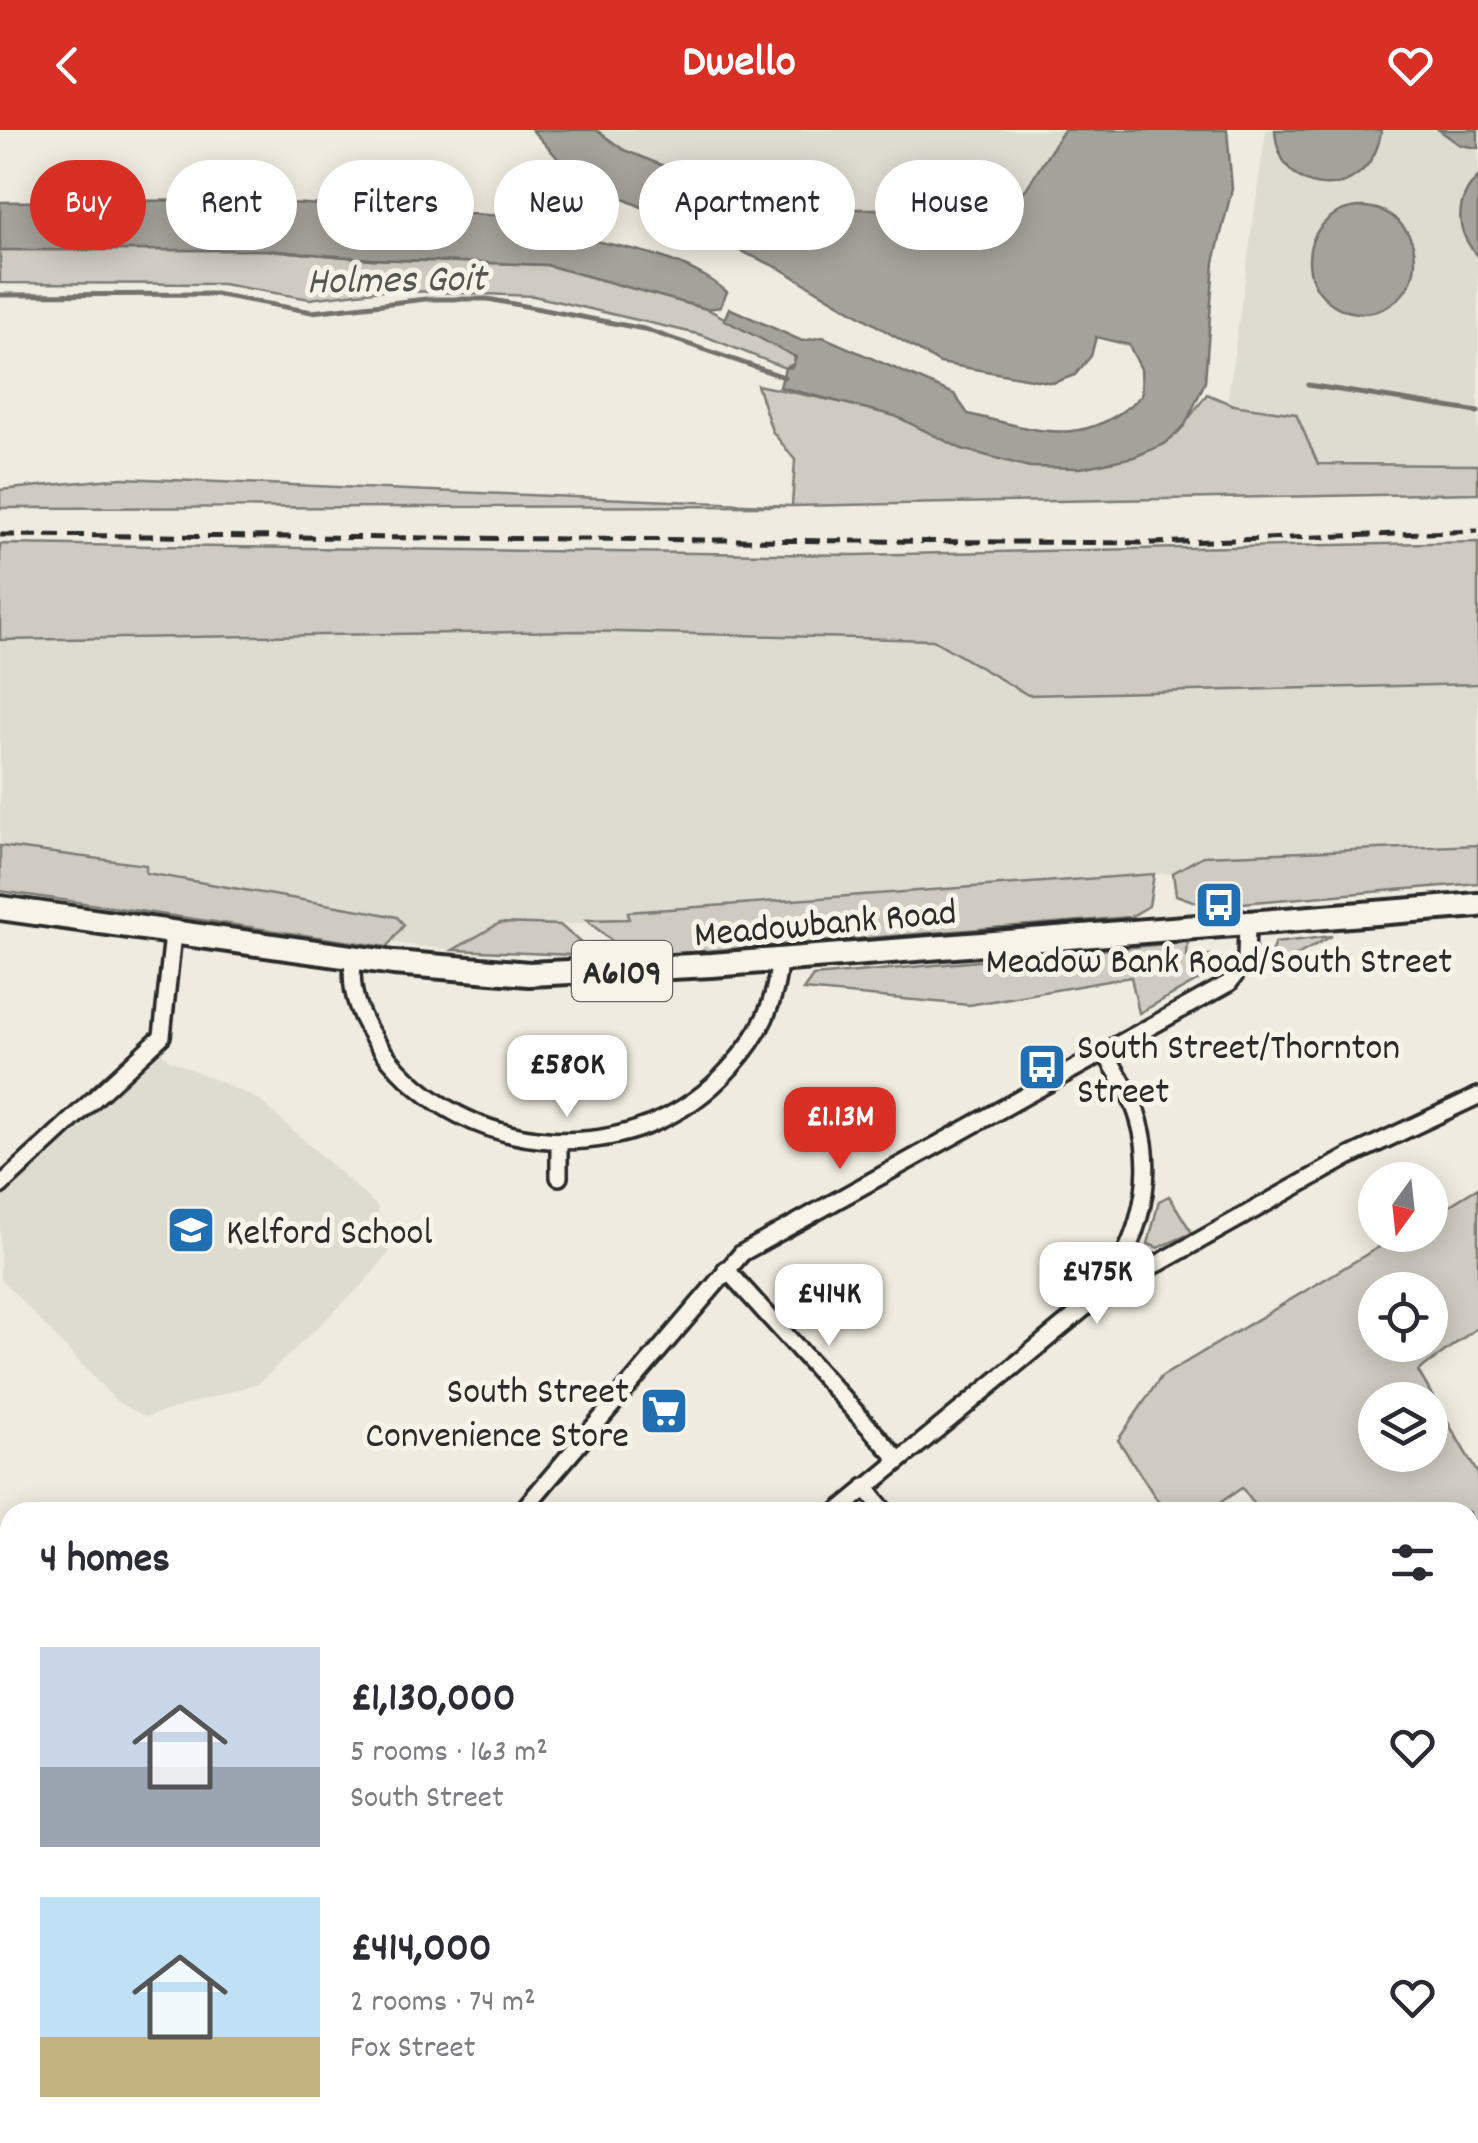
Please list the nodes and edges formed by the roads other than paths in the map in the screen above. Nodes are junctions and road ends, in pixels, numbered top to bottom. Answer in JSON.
{"nodes":[{"id":1,"x":1478,"y":905,"type":"edge"},
{"id":2,"x":0,"y":908,"type":"edge"},
{"id":3,"x":1248,"y":923,"type":"junction"},
{"id":4,"x":172,"y":934,"type":"junction"},
{"id":5,"x":354,"y":958,"type":"junction"},
{"id":6,"x":779,"y":959,"type":"junction"},
{"id":7,"x":1104,"y":1051,"type":"junction"},
{"id":8,"x":1478,"y":1096,"type":"edge"},
{"id":9,"x":559,"y":1143,"type":"junction"},
{"id":10,"x":559,"y":1177,"type":"dead end"},
{"id":11,"x":0,"y":1186,"type":"edge"},
{"id":12,"x":1122,"y":1266,"type":"junction"},
{"id":13,"x":726,"y":1269,"type":"junction"},
{"id":14,"x":898,"y":1458,"type":"junction"},
{"id":15,"x":865,"y":1486,"type":"junction"},
{"id":16,"x":530,"y":1502,"type":"edge"},
{"id":17,"x":847,"y":1502,"type":"edge"},
{"id":18,"x":877,"y":1502,"type":"edge"}],
"edges":[{"from":1,"to":3,"type":"main road","name":"Meadowbank Road","number":"A6109"},
{"from":2,"to":4,"type":"main road","name":"Meadowbank Road","number":"A6109"},
{"from":3,"to":6,"type":"main road","name":"Meadowbank Road","number":"A6109"},
{"from":3,"to":7,"type":"street"},
{"from":4,"to":5,"type":"main road","name":"Meadowbank Road","number":"A6109"},
{"from":4,"to":11,"type":"street"},
{"from":5,"to":6,"type":"main road","name":"Meadowbank Road","number":"A6109"},
{"from":5,"to":9,"type":"street"},
{"from":6,"to":9,"type":"street"},
{"from":7,"to":12,"type":"street"},
{"from":7,"to":13,"type":"street"},
{"from":8,"to":12,"type":"street"},
{"from":9,"to":10,"type":"street"},
{"from":12,"to":14,"type":"street"},
{"from":13,"to":14,"type":"street"},
{"from":13,"to":16,"type":"street"},
{"from":14,"to":15,"type":"street"},
{"from":15,"to":17,"type":"street"},
{"from":15,"to":18,"type":"street"}]}
